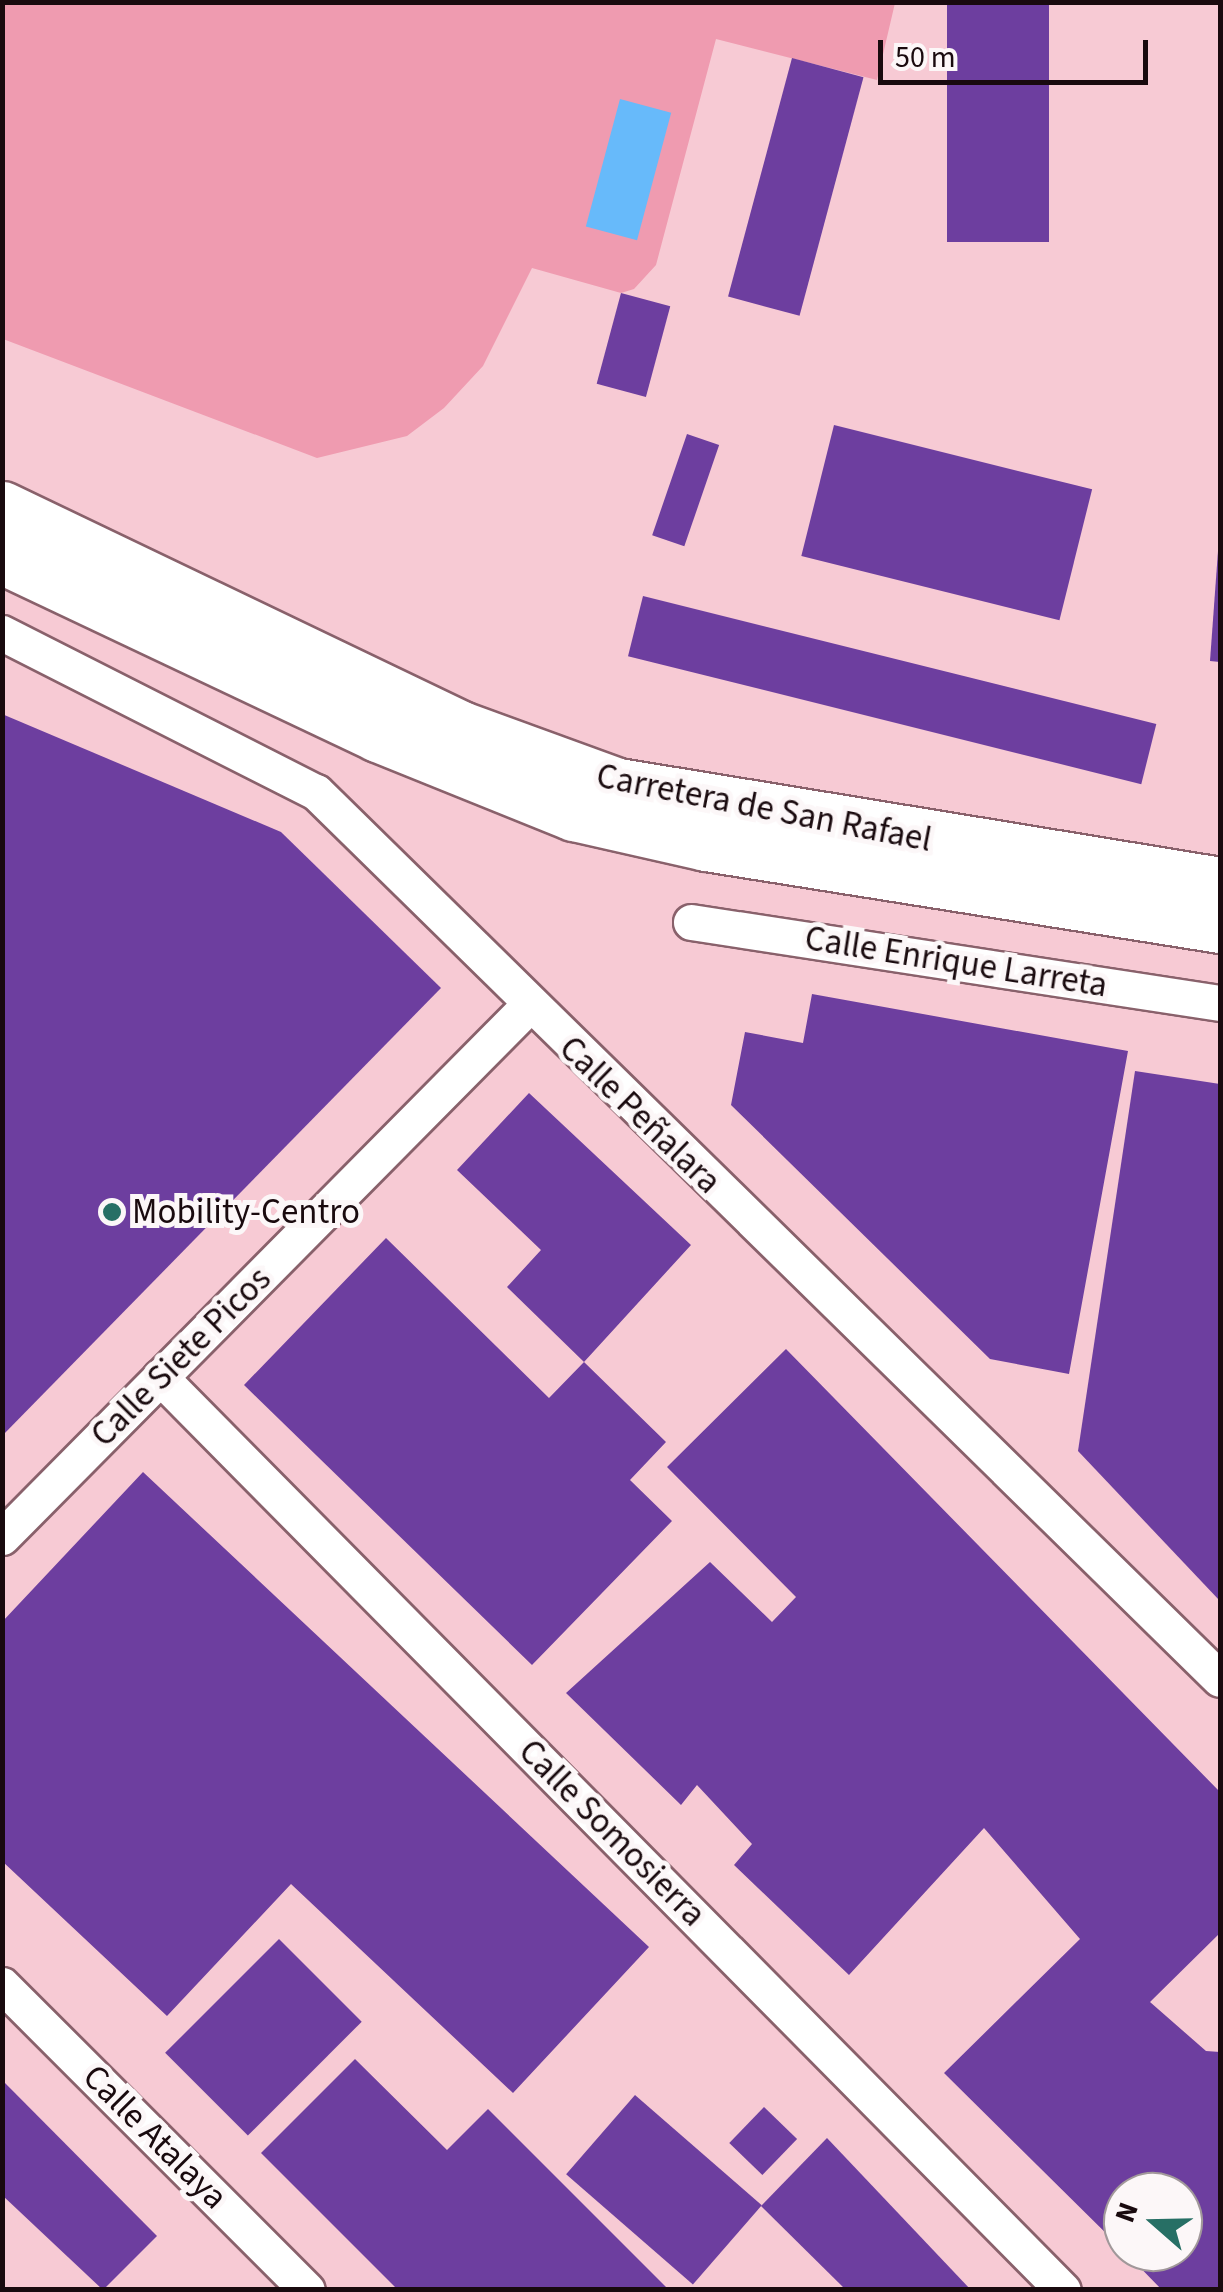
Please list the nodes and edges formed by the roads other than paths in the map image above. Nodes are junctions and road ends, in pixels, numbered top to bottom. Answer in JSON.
{"nodes":[{"id":1,"x":2,"y":508,"type":"edge"},
{"id":2,"x":2,"y":553,"type":"edge"},
{"id":3,"x":2,"y":582,"type":"edge"},
{"id":4,"x":2,"y":633,"type":"edge"},
{"id":5,"x":230,"y":664,"type":"junction"},
{"id":6,"x":1220,"y":886,"type":"edge"},
{"id":7,"x":691,"y":922,"type":"dead end"},
{"id":8,"x":1220,"y":924,"type":"edge"},
{"id":9,"x":1220,"y":1004,"type":"edge"},
{"id":10,"x":528,"y":1006,"type":"junction"},
{"id":11,"x":160,"y":1377,"type":"junction"},
{"id":12,"x":2,"y":1537,"type":"edge"},
{"id":13,"x":1220,"y":1679,"type":"edge"},
{"id":14,"x":2,"y":1985,"type":"edge"},
{"id":15,"x":307,"y":2290,"type":"edge"},
{"id":16,"x":1063,"y":2290,"type":"edge"}],
"edges":[{"from":1,"to":6,"type":"main road","name":"Carretera de San Rafael"},
{"from":2,"to":5,"type":"main road","name":"Carretera de San Rafael"},
{"from":3,"to":5,"type":"street"},
{"from":4,"to":10,"type":"street","name":"Calle Peñalara"},
{"from":5,"to":8,"type":"main road","name":"Carretera de San Rafael"},
{"from":7,"to":9,"type":"street","name":"Calle Enrique Larreta"},
{"from":10,"to":11,"type":"street","name":"Calle Siete Picos"},
{"from":10,"to":13,"type":"street","name":"Calle Peñalara"},
{"from":11,"to":12,"type":"street","name":"Calle Siete Picos"},
{"from":11,"to":16,"type":"street","name":"Calle Somosierra"},
{"from":14,"to":15,"type":"street","name":"Calle Atalaya"}]}
